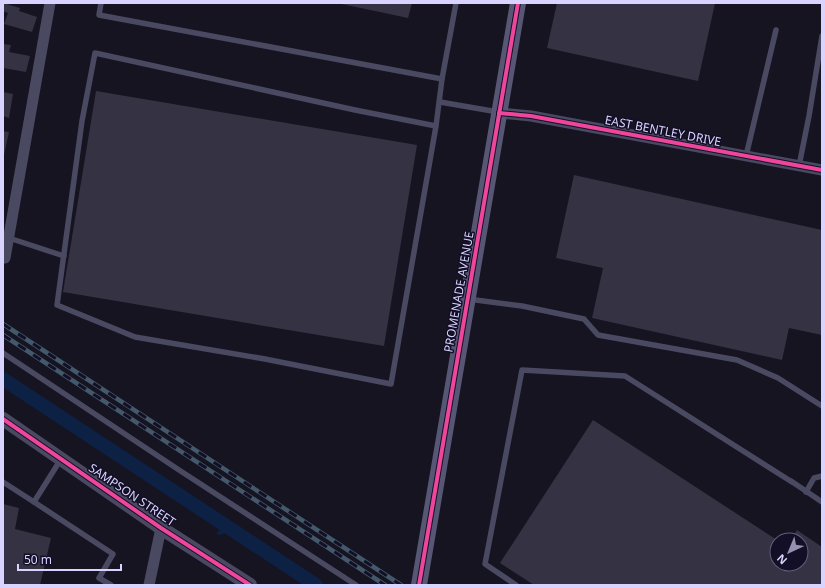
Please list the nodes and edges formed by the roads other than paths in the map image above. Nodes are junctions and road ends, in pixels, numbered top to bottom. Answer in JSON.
{"nodes":[{"id":1,"x":50,"y":3,"type":"edge"},
{"id":2,"x":101,"y":3,"type":"edge"},
{"id":3,"x":456,"y":3,"type":"edge"},
{"id":4,"x":518,"y":3,"type":"edge"},
{"id":5,"x":776,"y":30,"type":"dead end"},
{"id":6,"x":822,"y":36,"type":"edge"},
{"id":7,"x":442,"y":80,"type":"junction"},
{"id":8,"x":440,"y":102,"type":"junction"},
{"id":9,"x":499,"y":113,"type":"junction"},
{"id":10,"x":436,"y":126,"type":"junction"},
{"id":11,"x":746,"y":156,"type":"junction"},
{"id":12,"x":799,"y":167,"type":"junction"},
{"id":13,"x":822,"y":170,"type":"edge"},
{"id":14,"x":9,"y":238,"type":"junction"},
{"id":15,"x":64,"y":256,"type":"junction"},
{"id":16,"x":5,"y":258,"type":"dead end"},
{"id":17,"x":468,"y":299,"type":"junction"},
{"id":18,"x":3,"y":353,"type":"edge"},
{"id":19,"x":822,"y":406,"type":"edge"},
{"id":20,"x":3,"y":419,"type":"edge"},
{"id":21,"x":61,"y":458,"type":"junction"},
{"id":22,"x":822,"y":476,"type":"edge"},
{"id":23,"x":3,"y":482,"type":"edge"},
{"id":24,"x":806,"y":492,"type":"junction"},
{"id":25,"x":34,"y":502,"type":"junction"},
{"id":26,"x":822,"y":502,"type":"edge"},
{"id":27,"x":161,"y":528,"type":"junction"},
{"id":28,"x":244,"y":583,"type":"edge"},
{"id":29,"x":111,"y":585,"type":"edge"},
{"id":30,"x":149,"y":585,"type":"edge"},
{"id":31,"x":356,"y":585,"type":"edge"},
{"id":32,"x":419,"y":585,"type":"edge"},
{"id":33,"x":516,"y":585,"type":"edge"}],
"edges":[{"from":1,"to":14,"type":"street"},
{"from":2,"to":7,"type":"lane"},
{"from":3,"to":7,"type":"lane"},
{"from":4,"to":9,"type":"main road","name":"PROMENADE AVENUE"},
{"from":5,"to":11,"type":"lane"},
{"from":6,"to":12,"type":"lane"},
{"from":7,"to":8,"type":"lane"},
{"from":8,"to":9,"type":"lane"},
{"from":8,"to":10,"type":"lane"},
{"from":9,"to":11,"type":"street","name":"EAST BENTLEY DRIVE"},
{"from":9,"to":17,"type":"main road","name":"PROMENADE AVENUE"},
{"from":10,"to":15,"type":"lane"},
{"from":10,"to":15,"type":"lane"},
{"from":11,"to":12,"type":"street","name":"EAST BENTLEY DRIVE"},
{"from":12,"to":13,"type":"street","name":"EAST BENTLEY DRIVE"},
{"from":14,"to":15,"type":"lane"},
{"from":14,"to":16,"type":"street"},
{"from":17,"to":19,"type":"lane"},
{"from":17,"to":32,"type":"main road","name":"PROMENADE AVENUE"},
{"from":18,"to":31,"type":"lane"},
{"from":20,"to":21,"type":"street","name":"SAMPSON STREET"},
{"from":21,"to":25,"type":"lane"},
{"from":21,"to":27,"type":"street","name":"SAMPSON STREET"},
{"from":22,"to":24,"type":"lane"},
{"from":23,"to":25,"type":"lane"},
{"from":24,"to":26,"type":"lane"},
{"from":24,"to":33,"type":"lane"},
{"from":25,"to":29,"type":"lane"},
{"from":27,"to":28,"type":"street","name":"SAMPSON STREET"},
{"from":27,"to":30,"type":"street"}]}
